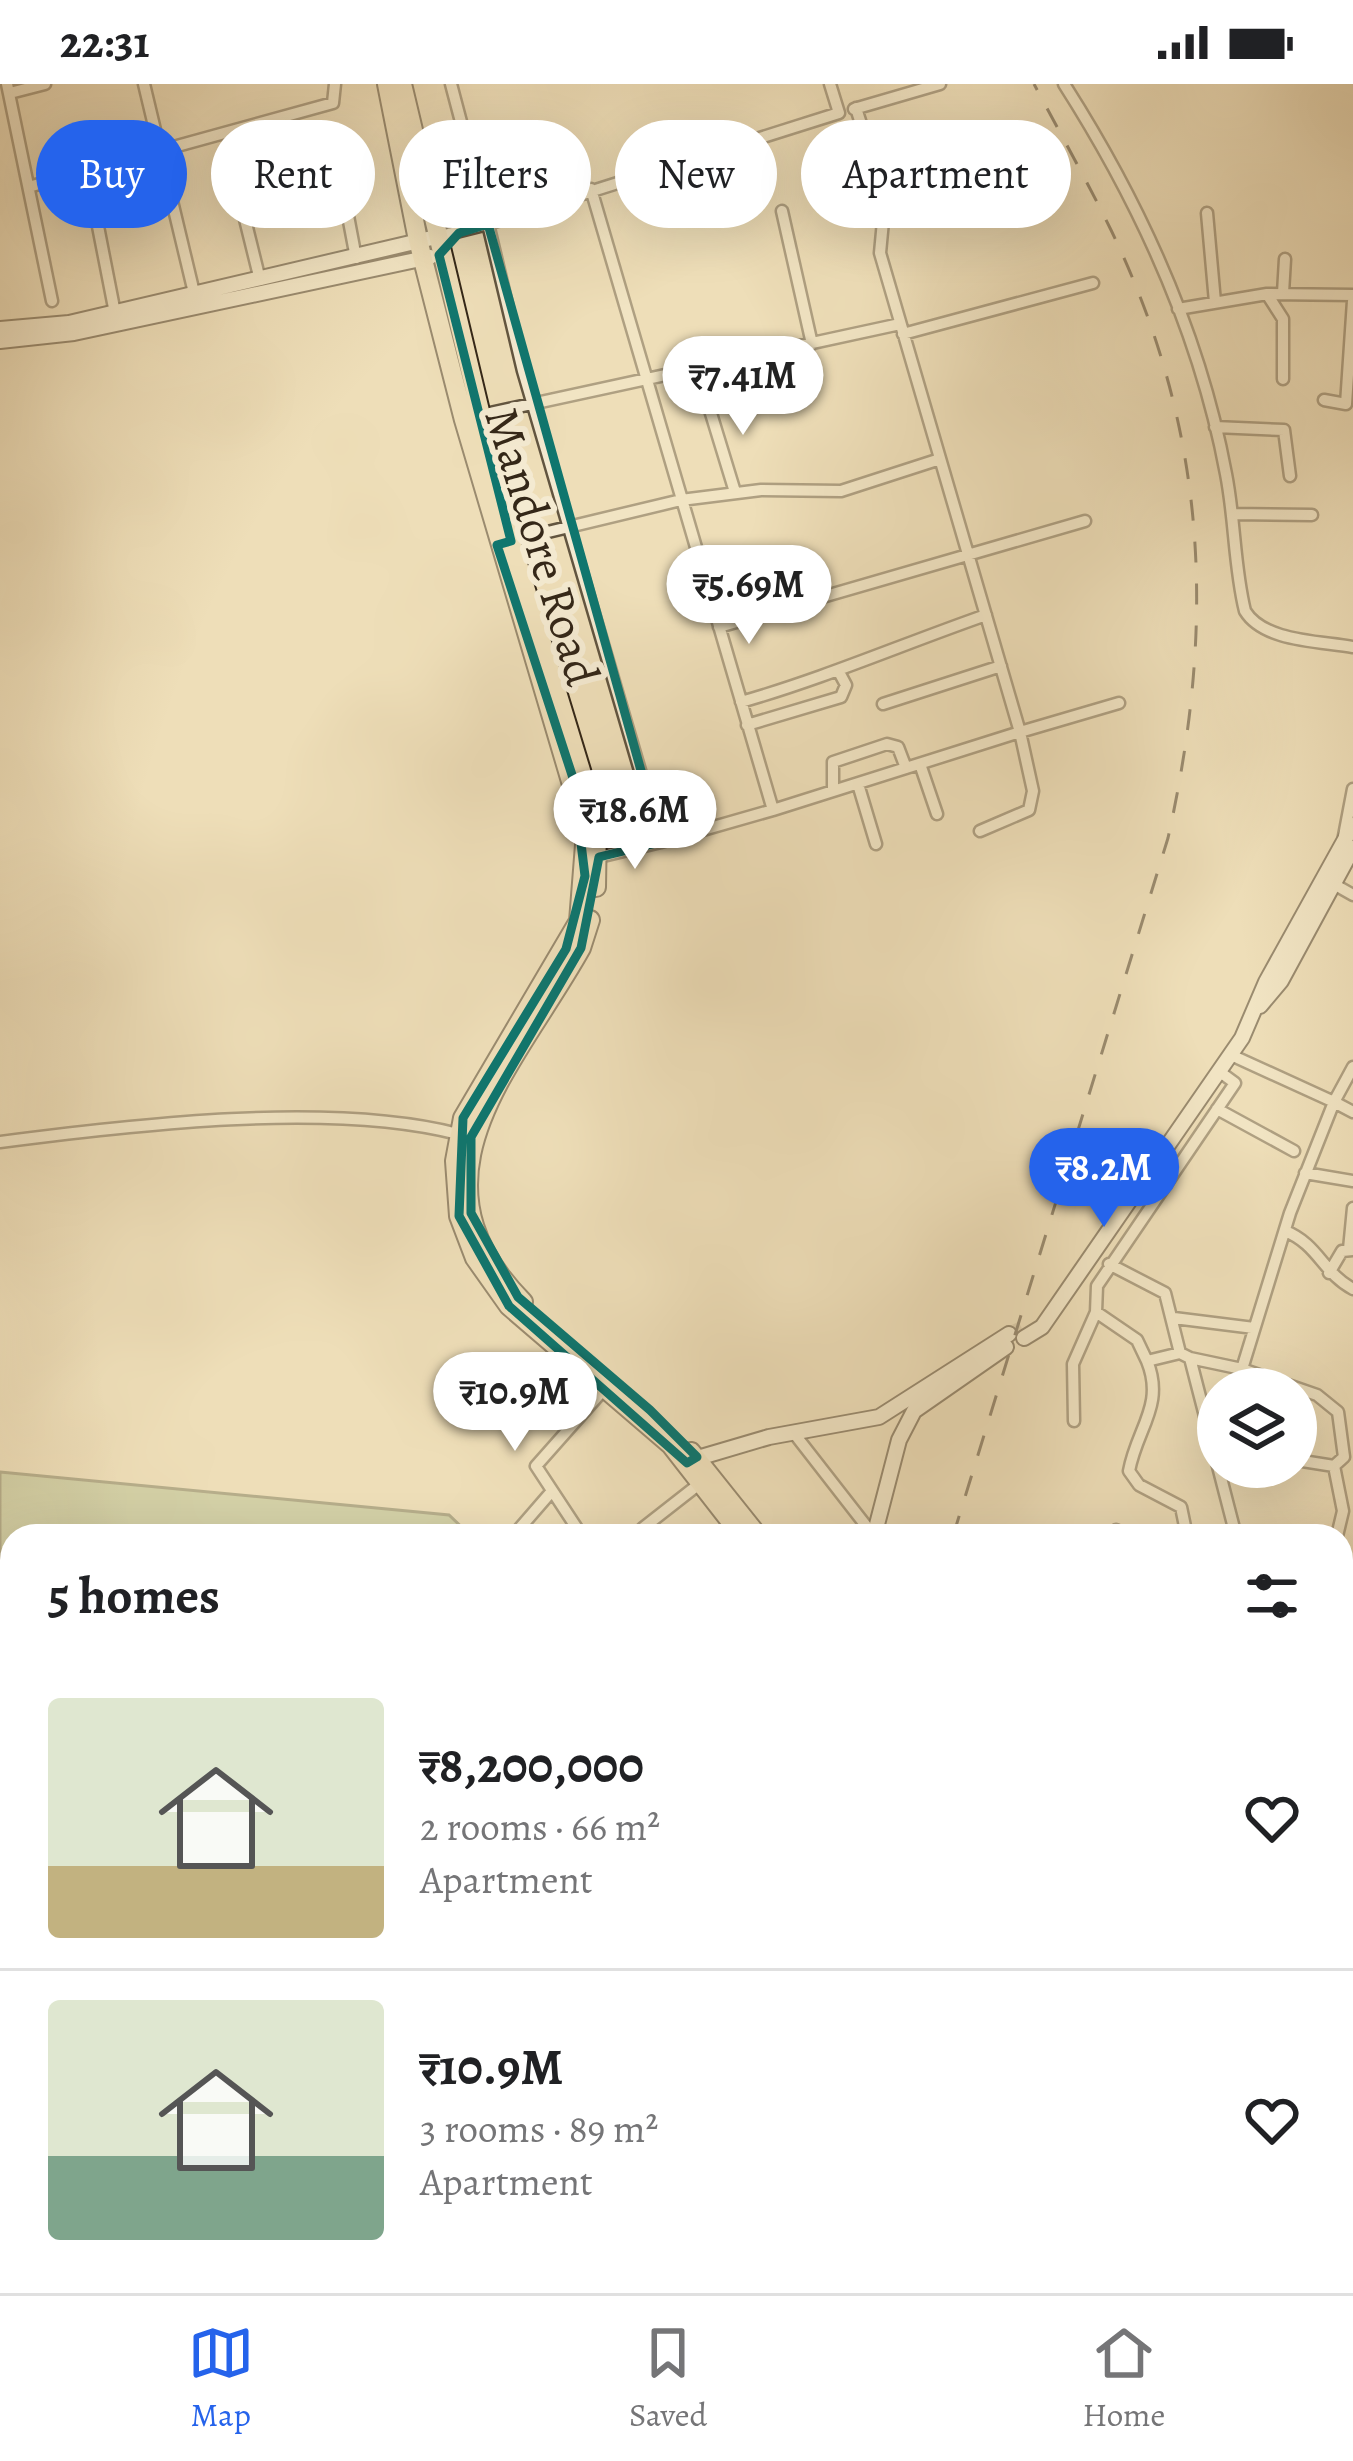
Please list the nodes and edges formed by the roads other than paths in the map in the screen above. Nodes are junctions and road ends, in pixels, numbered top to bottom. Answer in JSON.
{"nodes":[{"id":1,"x":45,"y":84,"type":"edge"},
{"id":2,"x":144,"y":84,"type":"edge"},
{"id":3,"x":335,"y":84,"type":"edge"},
{"id":4,"x":387,"y":84,"type":"edge"},
{"id":5,"x":402,"y":84,"type":"edge"},
{"id":6,"x":451,"y":84,"type":"edge"},
{"id":7,"x":830,"y":84,"type":"edge"},
{"id":8,"x":940,"y":84,"type":"edge"},
{"id":9,"x":1064,"y":84,"type":"edge"},
{"id":10,"x":9,"y":88,"type":"edge"},
{"id":11,"x":856,"y":108,"type":"junction"},
{"id":12,"x":839,"y":113,"type":"junction"},
{"id":13,"x":152,"y":120,"type":"edge"},
{"id":14,"x":461,"y":120,"type":"edge"},
{"id":15,"x":187,"y":142,"type":"edge"},
{"id":16,"x":36,"y":185,"type":"edge"},
{"id":17,"x":32,"y":186,"type":"junction"},
{"id":18,"x":591,"y":189,"type":"joint"},
{"id":19,"x":782,"y":211,"type":"dead end"},
{"id":20,"x":1207,"y":213,"type":"dead end"},
{"id":21,"x":98,"y":228,"type":"edge"},
{"id":22,"x":178,"y":228,"type":"edge"},
{"id":23,"x":247,"y":228,"type":"edge"},
{"id":24,"x":350,"y":228,"type":"edge"},
{"id":25,"x":475,"y":228,"type":"edge"},
{"id":26,"x":489,"y":228,"type":"edge"},
{"id":27,"x":429,"y":248,"type":"junction"},
{"id":28,"x":356,"y":258,"type":"junction"},
{"id":29,"x":1285,"y":259,"type":"dead end"},
{"id":30,"x":260,"y":280,"type":"junction"},
{"id":31,"x":1093,"y":283,"type":"dead end"},
{"id":32,"x":1283,"y":293,"type":"junction"},
{"id":33,"x":1268,"y":294,"type":"junction"},
{"id":34,"x":1353,"y":298,"type":"edge"},
{"id":35,"x":196,"y":300,"type":"junction"},
{"id":36,"x":52,"y":301,"type":"dead end"},
{"id":37,"x":1215,"y":302,"type":"junction"},
{"id":38,"x":1178,"y":309,"type":"junction"},
{"id":39,"x":115,"y":313,"type":"junction"},
{"id":40,"x":0,"y":329,"type":"edge"},
{"id":41,"x":902,"y":329,"type":"junction"},
{"id":42,"x":0,"y":341,"type":"edge"},
{"id":43,"x":812,"y":344,"type":"junction"},
{"id":44,"x":1283,"y":379,"type":"dead end"},
{"id":45,"x":647,"y":382,"type":"junction"},
{"id":46,"x":706,"y":398,"type":"dead end"},
{"id":47,"x":1324,"y":400,"type":"dead end"},
{"id":48,"x":532,"y":403,"type":"junction"},
{"id":49,"x":1349,"y":405,"type":"edge"},
{"id":50,"x":471,"y":418,"type":"junction"},
{"id":51,"x":1215,"y":428,"type":"junction"},
{"id":52,"x":940,"y":459,"type":"junction"},
{"id":53,"x":1290,"y":476,"type":"dead end"},
{"id":54,"x":735,"y":492,"type":"junction"},
{"id":55,"x":681,"y":500,"type":"junction"},
{"id":56,"x":1232,"y":514,"type":"junction"},
{"id":57,"x":1312,"y":515,"type":"dead end"},
{"id":58,"x":1085,"y":521,"type":"dead end"},
{"id":59,"x":567,"y":525,"type":"junction"},
{"id":60,"x":504,"y":543,"type":"junction"},
{"id":61,"x":969,"y":555,"type":"junction"},
{"id":62,"x":986,"y":615,"type":"junction"},
{"id":63,"x":719,"y":627,"type":"junction"},
{"id":64,"x":1353,"y":647,"type":"edge"},
{"id":65,"x":1001,"y":666,"type":"junction"},
{"id":66,"x":839,"y":672,"type":"junction"},
{"id":67,"x":740,"y":702,"type":"junction"},
{"id":68,"x":1119,"y":703,"type":"dead end"},
{"id":69,"x":883,"y":704,"type":"dead end"},
{"id":70,"x":747,"y":725,"type":"junction"},
{"id":71,"x":1020,"y":732,"type":"junction"},
{"id":72,"x":920,"y":764,"type":"junction"},
{"id":73,"x":906,"y":768,"type":"junction"},
{"id":74,"x":857,"y":784,"type":"junction"},
{"id":75,"x":832,"y":791,"type":"junction"},
{"id":76,"x":1352,"y":800,"type":"edge"},
{"id":77,"x":773,"y":810,"type":"junction"},
{"id":78,"x":937,"y":814,"type":"dead end"},
{"id":79,"x":980,"y":831,"type":"dead end"},
{"id":80,"x":1351,"y":839,"type":"edge"},
{"id":81,"x":661,"y":842,"type":"junction"},
{"id":82,"x":876,"y":844,"type":"dead end"},
{"id":83,"x":598,"y":857,"type":"junction"},
{"id":84,"x":1328,"y":881,"type":"junction"},
{"id":85,"x":1353,"y":895,"type":"edge"},
{"id":86,"x":1232,"y":1055,"type":"junction"},
{"id":87,"x":1353,"y":1067,"type":"edge"},
{"id":88,"x":1220,"y":1072,"type":"junction"},
{"id":89,"x":1334,"y":1102,"type":"junction"},
{"id":90,"x":1216,"y":1109,"type":"junction"},
{"id":91,"x":1353,"y":1112,"type":"edge"},
{"id":92,"x":458,"y":1134,"type":"junction"},
{"id":93,"x":0,"y":1142,"type":"edge"},
{"id":94,"x":1294,"y":1151,"type":"dead end"},
{"id":95,"x":1304,"y":1173,"type":"junction"},
{"id":96,"x":1353,"y":1181,"type":"edge"},
{"id":97,"x":1353,"y":1208,"type":"edge"},
{"id":98,"x":1285,"y":1231,"type":"junction"},
{"id":99,"x":1351,"y":1250,"type":"edge"},
{"id":100,"x":1109,"y":1264,"type":"junction"},
{"id":101,"x":1329,"y":1273,"type":"junction"},
{"id":102,"x":1353,"y":1289,"type":"edge"},
{"id":103,"x":1096,"y":1312,"type":"junction"},
{"id":104,"x":1174,"y":1318,"type":"junction"},
{"id":105,"x":1254,"y":1328,"type":"junction"},
{"id":106,"x":1016,"y":1337,"type":"junction"},
{"id":107,"x":1185,"y":1356,"type":"junction"},
{"id":108,"x":1147,"y":1361,"type":"junction"},
{"id":109,"x":1238,"y":1368,"type":"edge"},
{"id":110,"x":1242,"y":1368,"type":"edge"},
{"id":111,"x":606,"y":1387,"type":"junction"},
{"id":112,"x":1197,"y":1395,"type":"edge"},
{"id":113,"x":1317,"y":1400,"type":"edge"},
{"id":114,"x":1074,"y":1421,"type":"dead end"},
{"id":115,"x":794,"y":1432,"type":"junction"},
{"id":116,"x":692,"y":1460,"type":"junction"},
{"id":117,"x":1317,"y":1463,"type":"edge"},
{"id":118,"x":1334,"y":1466,"type":"junction"},
{"id":119,"x":708,"y":1477,"type":"junction"},
{"id":120,"x":1224,"y":1488,"type":"edge"},
{"id":121,"x":552,"y":1491,"type":"junction"},
{"id":122,"x":523,"y":1524,"type":"edge"},
{"id":123,"x":574,"y":1524,"type":"edge"},
{"id":124,"x":652,"y":1524,"type":"edge"},
{"id":125,"x":735,"y":1524,"type":"edge"},
{"id":126,"x":748,"y":1524,"type":"edge"},
{"id":127,"x":865,"y":1524,"type":"edge"},
{"id":128,"x":878,"y":1524,"type":"edge"},
{"id":129,"x":1184,"y":1524,"type":"edge"},
{"id":130,"x":1233,"y":1524,"type":"edge"},
{"id":131,"x":1338,"y":1524,"type":"edge"}],
"edges":[{"from":1,"to":10,"type":"street"},
{"from":2,"to":13,"type":"street"},
{"from":3,"to":15,"type":"street"},
{"from":4,"to":27,"type":"highway","name":"Mandore Road"},
{"from":5,"to":27,"type":"highway","name":"Mandore Road"},
{"from":6,"to":14,"type":"street"},
{"from":7,"to":12,"type":"street"},
{"from":8,"to":11,"type":"street"},
{"from":9,"to":38,"type":"street"},
{"from":10,"to":17,"type":"street"},
{"from":11,"to":12,"type":"street"},
{"from":11,"to":41,"type":"street"},
{"from":12,"to":18,"type":"street"},
{"from":16,"to":17,"type":"street"},
{"from":17,"to":36,"type":"street"},
{"from":18,"to":45,"type":"street"},
{"from":19,"to":43,"type":"street"},
{"from":20,"to":37,"type":"street"},
{"from":21,"to":39,"type":"street"},
{"from":22,"to":35,"type":"street"},
{"from":23,"to":30,"type":"street"},
{"from":24,"to":28,"type":"street"},
{"from":25,"to":27,"type":"street"},
{"from":26,"to":48,"type":"street"},
{"from":27,"to":28,"type":"main road"},
{"from":27,"to":35,"type":"main road"},
{"from":27,"to":50,"type":"highway","name":"Mandore Road"},
{"from":28,"to":30,"type":"main road"},
{"from":29,"to":32,"type":"street"},
{"from":30,"to":35,"type":"main road"},
{"from":31,"to":41,"type":"street"},
{"from":32,"to":33,"type":"street"},
{"from":32,"to":34,"type":"street"},
{"from":33,"to":37,"type":"street"},
{"from":33,"to":44,"type":"street"},
{"from":34,"to":49,"type":"street"},
{"from":35,"to":39,"type":"main road"},
{"from":35,"to":42,"type":"main road"},
{"from":37,"to":38,"type":"street"},
{"from":38,"to":51,"type":"street"},
{"from":39,"to":40,"type":"main road"},
{"from":41,"to":43,"type":"street"},
{"from":41,"to":52,"type":"street"},
{"from":43,"to":45,"type":"street"},
{"from":45,"to":48,"type":"street"},
{"from":45,"to":55,"type":"street"},
{"from":46,"to":54,"type":"street"},
{"from":47,"to":49,"type":"street"},
{"from":48,"to":50,"type":"street"},
{"from":48,"to":59,"type":"street"},
{"from":50,"to":60,"type":"highway","name":"Mandore Road"},
{"from":51,"to":53,"type":"street"},
{"from":51,"to":56,"type":"street"},
{"from":52,"to":54,"type":"street"},
{"from":52,"to":61,"type":"street"},
{"from":54,"to":55,"type":"street"},
{"from":55,"to":59,"type":"street"},
{"from":55,"to":63,"type":"street"},
{"from":56,"to":57,"type":"street"},
{"from":56,"to":64,"type":"street"},
{"from":58,"to":61,"type":"street"},
{"from":59,"to":60,"type":"street"},
{"from":59,"to":81,"type":"street"},
{"from":60,"to":83,"type":"highway","name":"Mandore Road"},
{"from":60,"to":92,"type":"highway","name":"Mandore Road"},
{"from":61,"to":62,"type":"street"},
{"from":61,"to":63,"type":"street"},
{"from":62,"to":65,"type":"street"},
{"from":62,"to":66,"type":"street"},
{"from":63,"to":67,"type":"street"},
{"from":65,"to":69,"type":"street"},
{"from":65,"to":71,"type":"street"},
{"from":66,"to":67,"type":"street"},
{"from":66,"to":70,"type":"street"},
{"from":67,"to":70,"type":"street"},
{"from":68,"to":71,"type":"street"},
{"from":70,"to":77,"type":"street"},
{"from":71,"to":72,"type":"street"},
{"from":71,"to":79,"type":"street"},
{"from":72,"to":73,"type":"street"},
{"from":72,"to":78,"type":"street"},
{"from":73,"to":74,"type":"street"},
{"from":73,"to":75,"type":"street"},
{"from":74,"to":75,"type":"street"},
{"from":74,"to":82,"type":"street"},
{"from":75,"to":77,"type":"street"},
{"from":76,"to":80,"type":"street"},
{"from":77,"to":81,"type":"street"},
{"from":80,"to":84,"type":"main road"},
{"from":81,"to":83,"type":"street"},
{"from":83,"to":116,"type":"highway","name":"Mandore Road"},
{"from":84,"to":85,"type":"street"},
{"from":84,"to":86,"type":"main road"},
{"from":86,"to":88,"type":"main road"},
{"from":86,"to":89,"type":"street"},
{"from":87,"to":89,"type":"street"},
{"from":88,"to":90,"type":"street"},
{"from":88,"to":106,"type":"main road"},
{"from":89,"to":91,"type":"street"},
{"from":89,"to":95,"type":"street"},
{"from":90,"to":94,"type":"street"},
{"from":90,"to":100,"type":"street"},
{"from":92,"to":93,"type":"street"},
{"from":92,"to":111,"type":"highway","name":"Mandore Road"},
{"from":95,"to":96,"type":"street"},
{"from":95,"to":98,"type":"street"},
{"from":97,"to":99,"type":"street"},
{"from":98,"to":101,"type":"street"},
{"from":98,"to":105,"type":"street"},
{"from":99,"to":101,"type":"street"},
{"from":100,"to":103,"type":"street"},
{"from":100,"to":104,"type":"street"},
{"from":101,"to":102,"type":"street"},
{"from":103,"to":108,"type":"street"},
{"from":103,"to":114,"type":"street"},
{"from":104,"to":105,"type":"street"},
{"from":104,"to":107,"type":"street"},
{"from":105,"to":110,"type":"street"},
{"from":106,"to":115,"type":"main road"},
{"from":106,"to":128,"type":"main road"},
{"from":107,"to":108,"type":"street"},
{"from":107,"to":109,"type":"street"},
{"from":107,"to":112,"type":"street"},
{"from":108,"to":129,"type":"street"},
{"from":111,"to":116,"type":"highway","name":"Mandore Road"},
{"from":111,"to":121,"type":"street"},
{"from":113,"to":118,"type":"street"},
{"from":115,"to":116,"type":"main road"},
{"from":115,"to":127,"type":"street"},
{"from":116,"to":119,"type":"highway","name":"Mandore Road"},
{"from":117,"to":118,"type":"street"},
{"from":118,"to":131,"type":"street"},
{"from":119,"to":124,"type":"street"},
{"from":119,"to":125,"type":"highway","name":"Mandore Road"},
{"from":119,"to":126,"type":"highway","name":"Mandore Road"},
{"from":120,"to":130,"type":"street"},
{"from":121,"to":122,"type":"street"},
{"from":121,"to":123,"type":"street"}]}
